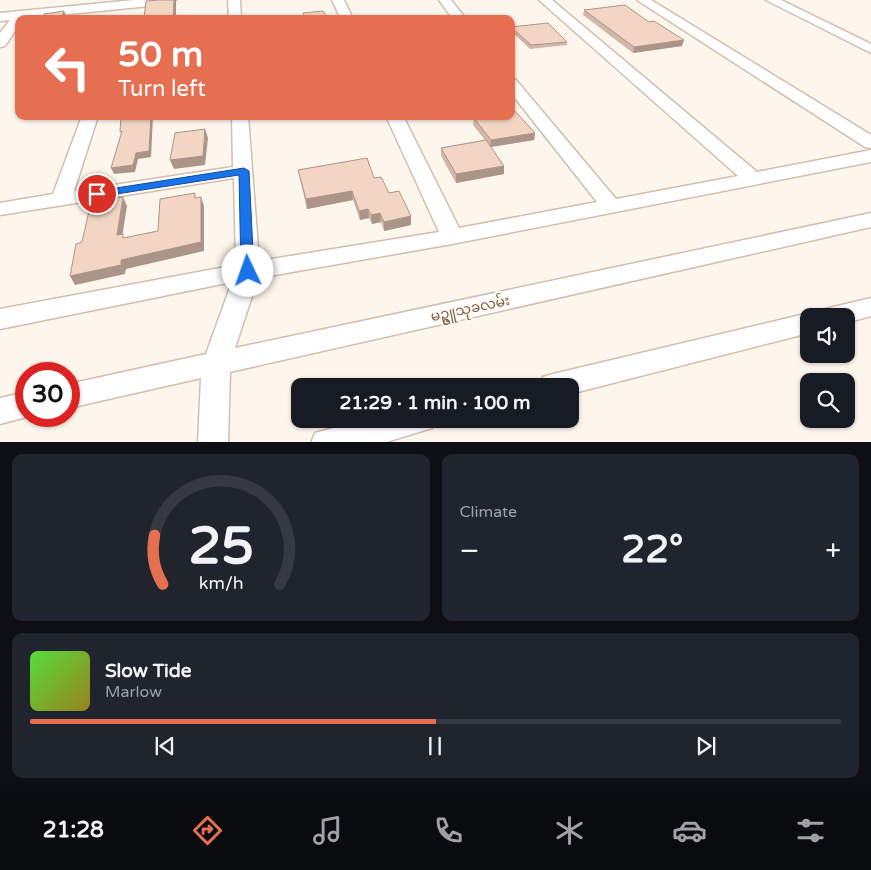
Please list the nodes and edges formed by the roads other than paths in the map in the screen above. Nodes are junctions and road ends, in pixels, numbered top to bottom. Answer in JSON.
{"nodes":[{"id":1,"x":170,"y":0,"type":"edge"},
{"id":2,"x":234,"y":0,"type":"edge"},
{"id":3,"x":338,"y":0,"type":"edge"},
{"id":4,"x":445,"y":0,"type":"edge"},
{"id":5,"x":545,"y":0,"type":"edge"},
{"id":6,"x":643,"y":0,"type":"edge"},
{"id":7,"x":772,"y":0,"type":"edge"},
{"id":8,"x":128,"y":4,"type":"junction"},
{"id":9,"x":20,"y":14,"type":"joint"},
{"id":10,"x":124,"y":15,"type":"edge"},
{"id":11,"x":235,"y":15,"type":"edge"},
{"id":12,"x":345,"y":15,"type":"edge"},
{"id":13,"x":457,"y":15,"type":"edge"},
{"id":14,"x":0,"y":16,"type":"edge"},
{"id":15,"x":15,"y":21,"type":"edge"},
{"id":16,"x":0,"y":43,"type":"edge"},
{"id":17,"x":871,"y":49,"type":"edge"},
{"id":18,"x":515,"y":88,"type":"edge"},
{"id":19,"x":89,"y":120,"type":"edge"},
{"id":20,"x":240,"y":120,"type":"edge"},
{"id":21,"x":396,"y":120,"type":"edge"},
{"id":22,"x":871,"y":143,"type":"edge"},
{"id":23,"x":871,"y":156,"type":"edge"},
{"id":24,"x":244,"y":171,"type":"junction"},
{"id":25,"x":754,"y":179,"type":"junction"},
{"id":26,"x":61,"y":200,"type":"junction"},
{"id":27,"x":610,"y":206,"type":"junction"},
{"id":28,"x":0,"y":209,"type":"edge"},
{"id":29,"x":871,"y":220,"type":"edge"},
{"id":30,"x":452,"y":237,"type":"junction"},
{"id":31,"x":248,"y":271,"type":"junction"},
{"id":32,"x":871,"y":307,"type":"edge"},
{"id":33,"x":855,"y":311,"type":"edge"},
{"id":34,"x":0,"y":319,"type":"edge"},
{"id":35,"x":800,"y":325,"type":"edge"},
{"id":36,"x":216,"y":364,"type":"junction"},
{"id":37,"x":579,"y":380,"type":"edge"},
{"id":38,"x":80,"y":394,"type":"edge"},
{"id":39,"x":15,"y":408,"type":"edge"},
{"id":40,"x":0,"y":411,"type":"edge"},
{"id":41,"x":384,"y":428,"type":"edge"},
{"id":42,"x":213,"y":442,"type":"edge"},
{"id":43,"x":326,"y":442,"type":"edge"}],
"edges":[{"from":1,"to":8,"type":"street"},
{"from":2,"to":11,"type":"street"},
{"from":3,"to":12,"type":"street"},
{"from":4,"to":13,"type":"street"},
{"from":5,"to":25,"type":"street"},
{"from":6,"to":22,"type":"street"},
{"from":7,"to":17,"type":"street"},
{"from":8,"to":9,"type":"street"},
{"from":8,"to":10,"type":"street"},
{"from":9,"to":14,"type":"street"},
{"from":15,"to":16,"type":"street"},
{"from":18,"to":27,"type":"street"},
{"from":19,"to":26,"type":"street"},
{"from":20,"to":24,"type":"street"},
{"from":21,"to":30,"type":"street"},
{"from":23,"to":25,"type":"street"},
{"from":24,"to":26,"type":"street"},
{"from":24,"to":31,"type":"street"},
{"from":25,"to":27,"type":"street"},
{"from":26,"to":28,"type":"street"},
{"from":27,"to":30,"type":"street"},
{"from":29,"to":36,"type":"street","name":"မဥ္ဇူသုခလမ်း"},
{"from":30,"to":31,"type":"street"},
{"from":31,"to":34,"type":"street"},
{"from":31,"to":36,"type":"street"},
{"from":32,"to":33,"type":"street"},
{"from":35,"to":37,"type":"street"},
{"from":36,"to":38,"type":"street","name":"မဥ္ဇူသုခလမ်း"},
{"from":36,"to":42,"type":"street"},
{"from":39,"to":40,"type":"street"},
{"from":41,"to":43,"type":"street"}]}
